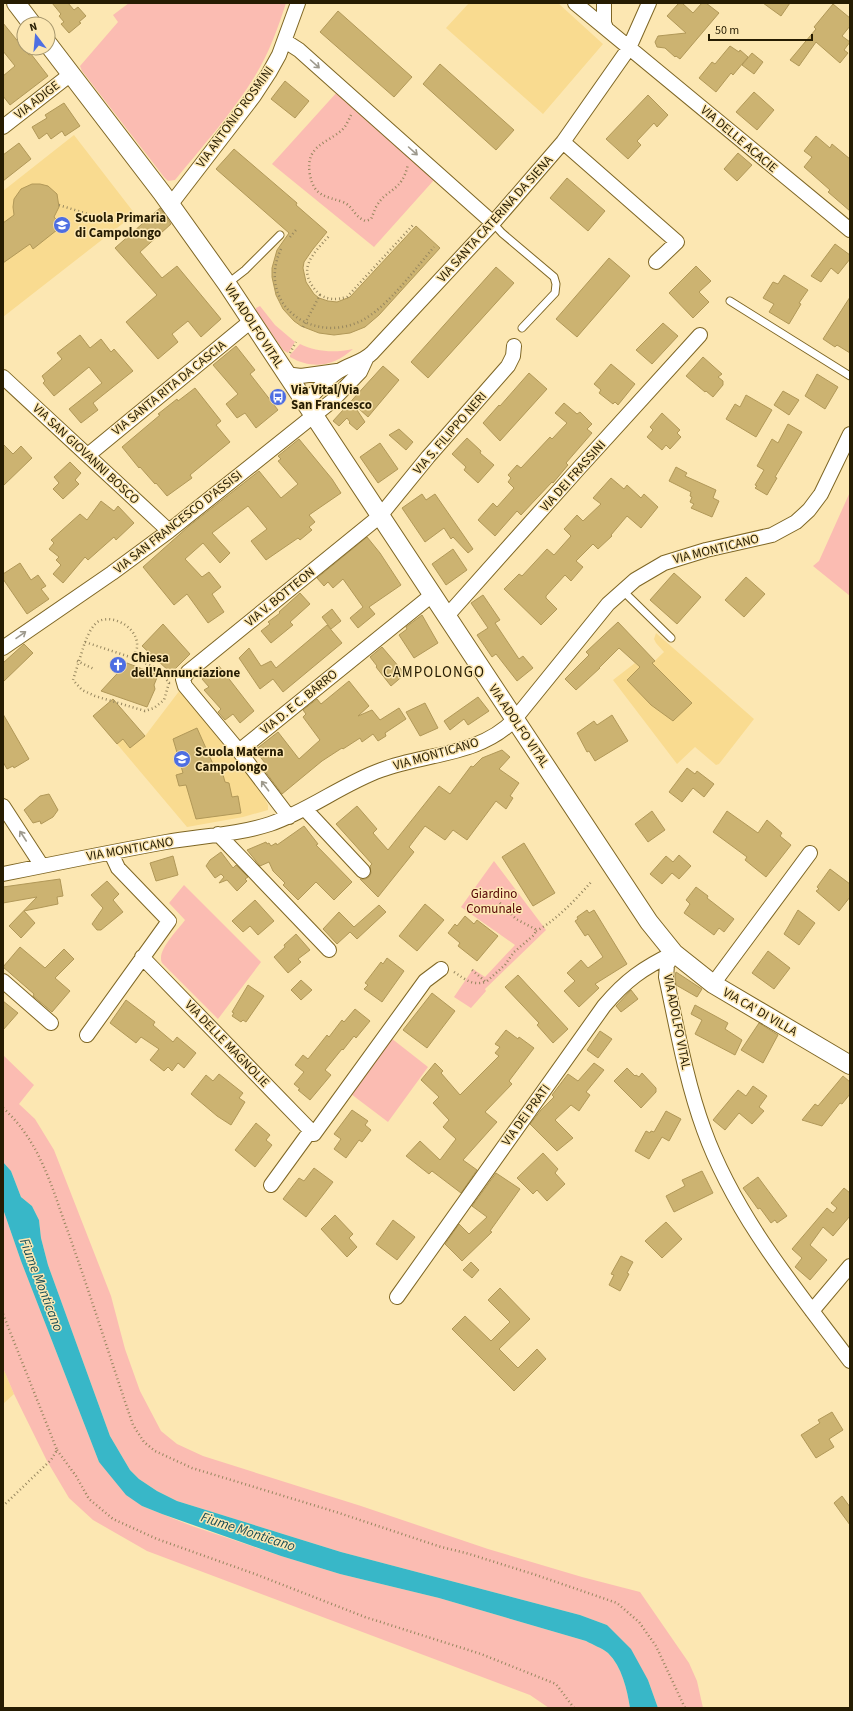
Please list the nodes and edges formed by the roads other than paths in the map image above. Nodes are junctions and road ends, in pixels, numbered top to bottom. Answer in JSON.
{"nodes":[{"id":1,"x":16,"y":3,"type":"edge"},
{"id":2,"x":298,"y":3,"type":"edge"},
{"id":3,"x":575,"y":3,"type":"edge"},
{"id":4,"x":604,"y":3,"type":"edge"},
{"id":5,"x":649,"y":3,"type":"edge"},
{"id":6,"x":26,"y":16,"type":"edge"},
{"id":7,"x":606,"y":28,"type":"junction"},
{"id":8,"x":285,"y":40,"type":"junction"},
{"id":9,"x":629,"y":48,"type":"junction"},
{"id":10,"x":56,"y":54,"type":"edge"},
{"id":11,"x":72,"y":74,"type":"junction"},
{"id":12,"x":3,"y":127,"type":"edge"},
{"id":13,"x":563,"y":142,"type":"junction"},
{"id":14,"x":171,"y":204,"type":"junction"},
{"id":15,"x":493,"y":223,"type":"junction"},
{"id":16,"x":850,"y":230,"type":"edge"},
{"id":17,"x":280,"y":235,"type":"dead end"},
{"id":18,"x":656,"y":262,"type":"dead end"},
{"id":19,"x":227,"y":284,"type":"junction"},
{"id":20,"x":730,"y":301,"type":"dead end"},
{"id":21,"x":251,"y":321,"type":"junction"},
{"id":22,"x":522,"y":328,"type":"dead end"},
{"id":23,"x":700,"y":335,"type":"dead end"},
{"id":24,"x":514,"y":346,"type":"dead end"},
{"id":25,"x":366,"y":359,"type":"junction"},
{"id":26,"x":286,"y":365,"type":"junction"},
{"id":27,"x":339,"y":371,"type":"junction"},
{"id":28,"x":850,"y":376,"type":"edge"},
{"id":29,"x":3,"y":377,"type":"edge"},
{"id":30,"x":309,"y":409,"type":"junction"},
{"id":31,"x":850,"y":434,"type":"edge"},
{"id":32,"x":88,"y":455,"type":"junction"},
{"id":33,"x":380,"y":516,"type":"junction"},
{"id":34,"x":169,"y":531,"type":"junction"},
{"id":35,"x":622,"y":590,"type":"junction"},
{"id":36,"x":432,"y":595,"type":"junction"},
{"id":37,"x":446,"y":617,"type":"junction"},
{"id":38,"x":671,"y":638,"type":"dead end"},
{"id":39,"x":3,"y":648,"type":"edge"},
{"id":40,"x":514,"y":720,"type":"junction"},
{"id":41,"x":239,"y":751,"type":"junction"},
{"id":42,"x":3,"y":806,"type":"edge"},
{"id":43,"x":305,"y":809,"type":"junction"},
{"id":44,"x":289,"y":817,"type":"junction"},
{"id":45,"x":218,"y":834,"type":"junction"},
{"id":46,"x":111,"y":853,"type":"junction"},
{"id":47,"x":810,"y":853,"type":"dead end"},
{"id":48,"x":42,"y":866,"type":"junction"},
{"id":49,"x":362,"y":871,"type":"dead end"},
{"id":50,"x":3,"y":874,"type":"edge"},
{"id":51,"x":329,"y":950,"type":"dead end"},
{"id":52,"x":674,"y":953,"type":"junction"},
{"id":53,"x":142,"y":957,"type":"junction"},
{"id":54,"x":441,"y":969,"type":"road end"},
{"id":55,"x":3,"y":981,"type":"edge"},
{"id":56,"x":712,"y":984,"type":"junction"},
{"id":57,"x":51,"y":1023,"type":"dead end"},
{"id":58,"x":87,"y":1034,"type":"dead end"},
{"id":59,"x":850,"y":1065,"type":"edge"},
{"id":60,"x":311,"y":1130,"type":"junction"},
{"id":61,"x":271,"y":1185,"type":"dead end"},
{"id":62,"x":850,"y":1266,"type":"edge"},
{"id":63,"x":397,"y":1296,"type":"dead end"},
{"id":64,"x":812,"y":1311,"type":"junction"},
{"id":65,"x":850,"y":1361,"type":"edge"}],
"edges":[{"from":1,"to":6,"type":"street"},
{"from":2,"to":8,"type":"street","name":"VIA ANTONIO ROSMINI"},
{"from":3,"to":7,"type":"street","name":"VIA DELLE ACACIE"},
{"from":4,"to":7,"type":"street"},
{"from":5,"to":9,"type":"street","name":"VIA SANTA CATERINA DA SIENA"},
{"from":7,"to":9,"type":"street","name":"VIA DELLE ACACIE"},
{"from":8,"to":14,"type":"street","name":"VIA ANTONIO ROSMINI"},
{"from":8,"to":15,"type":"street","one_way":true},
{"from":9,"to":13,"type":"street","name":"VIA SANTA CATERINA DA SIENA"},
{"from":9,"to":16,"type":"street","name":"VIA DELLE ACACIE"},
{"from":10,"to":11,"type":"street","name":"VIA ADOLFO VITAL"},
{"from":11,"to":12,"type":"street","name":"VIA ADIGE"},
{"from":11,"to":14,"type":"street","name":"VIA ADOLFO VITAL"},
{"from":13,"to":15,"type":"street","name":"VIA SANTA CATERINA DA SIENA"},
{"from":13,"to":18,"type":"street"},
{"from":14,"to":19,"type":"street","name":"VIA ADOLFO VITAL"},
{"from":15,"to":22,"type":"lane"},
{"from":15,"to":25,"type":"street","name":"VIA SANTA CATERINA DA SIENA"},
{"from":17,"to":19,"type":"lane"},
{"from":19,"to":21,"type":"street","name":"VIA ADOLFO VITAL"},
{"from":20,"to":28,"type":"lane"},
{"from":21,"to":26,"type":"street","name":"VIA ADOLFO VITAL"},
{"from":21,"to":32,"type":"street","name":"VIA SANTA RITA DA CASCIA"},
{"from":23,"to":37,"type":"street","name":"VIA DEI FRASSINI"},
{"from":24,"to":33,"type":"street","name":"VIA S. FILIPPO NERI"},
{"from":25,"to":27,"type":"street","name":"VIA SANTA CATERINA DA SIENA"},
{"from":25,"to":30,"type":"street"},
{"from":26,"to":27,"type":"street"},
{"from":26,"to":30,"type":"street","name":"VIA ADOLFO VITAL"},
{"from":27,"to":30,"type":"street","name":"VIA SANTA CATERINA DA SIENA"},
{"from":29,"to":32,"type":"street","name":"VIA SAN GIOVANNI BOSCO"},
{"from":30,"to":33,"type":"street","name":"VIA ADOLFO VITAL"},
{"from":30,"to":34,"type":"street","name":"VIA SAN FRANCESCO D'ASSISI"},
{"from":31,"to":35,"type":"street","name":"VIA MONTICANO"},
{"from":32,"to":34,"type":"street","name":"VIA SAN GIOVANNI BOSCO"},
{"from":33,"to":36,"type":"street","name":"VIA ADOLFO VITAL"},
{"from":33,"to":41,"type":"street","name":"VIA V. BOTTEON"},
{"from":39,"to":34,"type":"street","name":"VIA SAN FRANCESCO D'ASSISI","one_way":true},
{"from":35,"to":38,"type":"lane"},
{"from":35,"to":40,"type":"street","name":"VIA MONTICANO"},
{"from":36,"to":37,"type":"street","name":"VIA ADOLFO VITAL"},
{"from":36,"to":41,"type":"street","name":"VIA D. E C. BARRO"},
{"from":37,"to":40,"type":"street","name":"VIA ADOLFO VITAL"},
{"from":40,"to":43,"type":"street","name":"VIA MONTICANO"},
{"from":40,"to":52,"type":"street","name":"VIA ADOLFO VITAL"},
{"from":44,"to":41,"type":"street","one_way":true},
{"from":48,"to":42,"type":"street","one_way":true},
{"from":43,"to":44,"type":"street","name":"VIA MONTICANO"},
{"from":43,"to":49,"type":"street"},
{"from":44,"to":45,"type":"street","name":"VIA MONTICANO"},
{"from":45,"to":46,"type":"street","name":"VIA MONTICANO"},
{"from":45,"to":51,"type":"street"},
{"from":46,"to":48,"type":"street","name":"VIA MONTICANO"},
{"from":46,"to":53,"type":"street"},
{"from":47,"to":56,"type":"street"},
{"from":48,"to":50,"type":"street","name":"VIA MONTICANO"},
{"from":52,"to":56,"type":"street","name":"VIA CA' DI VILLA"},
{"from":52,"to":63,"type":"street","name":"VIA DEI PRATI"},
{"from":52,"to":64,"type":"street","name":"VIA ADOLFO VITAL"},
{"from":53,"to":58,"type":"street"},
{"from":53,"to":60,"type":"street","name":"VIA DELLE MAGNOLIE"},
{"from":54,"to":60,"type":"street"},
{"from":55,"to":57,"type":"street"},
{"from":56,"to":59,"type":"street","name":"VIA CA' DI VILLA"},
{"from":60,"to":61,"type":"street"},
{"from":62,"to":64,"type":"street"},
{"from":64,"to":65,"type":"street","name":"VIA ADOLFO VITAL"}]}
